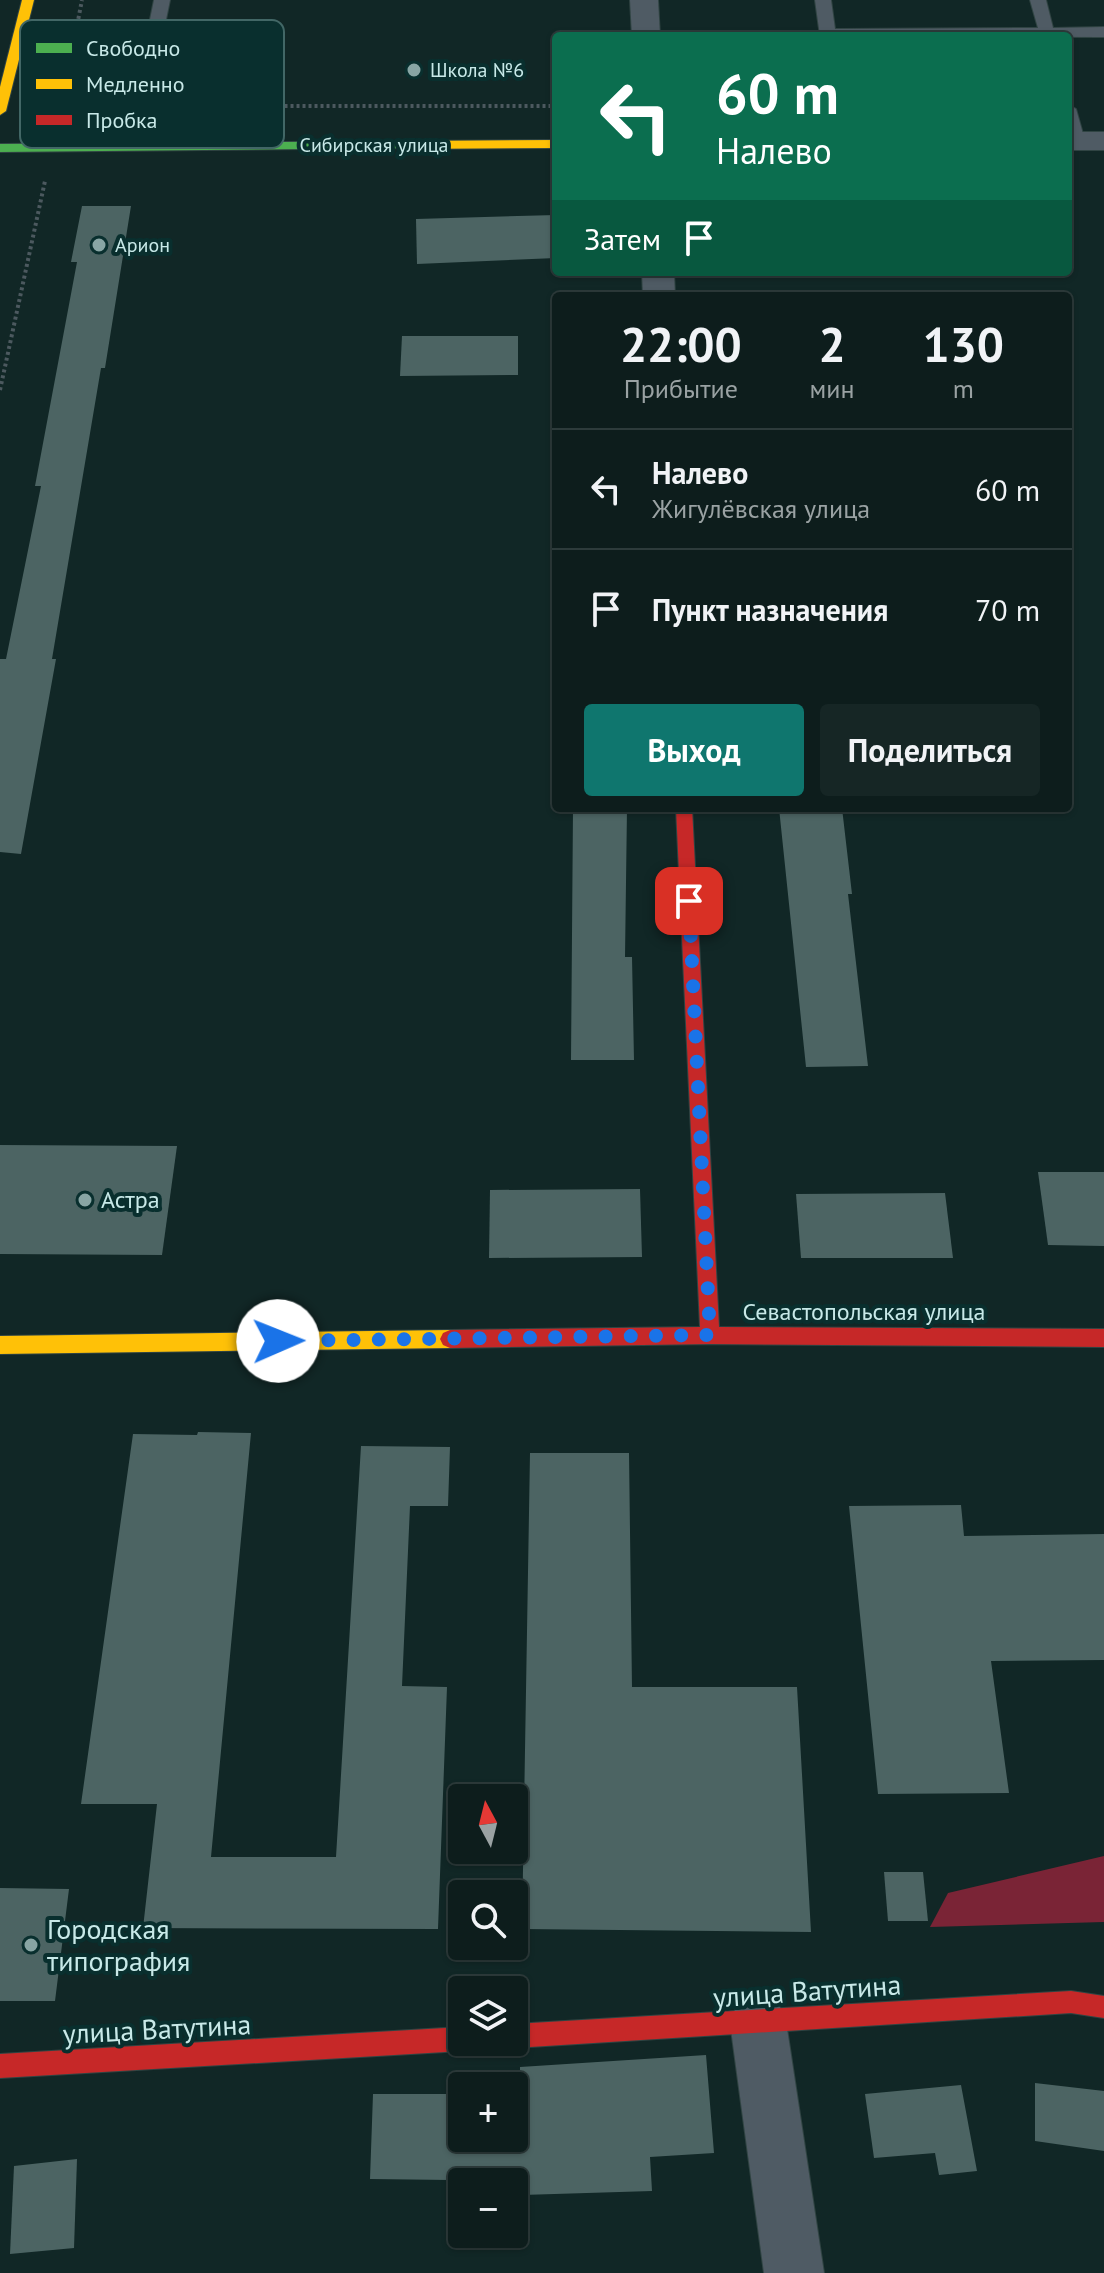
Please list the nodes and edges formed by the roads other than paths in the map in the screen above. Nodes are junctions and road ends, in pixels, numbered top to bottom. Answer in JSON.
{"nodes":[{"id":1,"x":28,"y":0,"type":"edge"},
{"id":2,"x":162,"y":0,"type":"edge"},
{"id":3,"x":644,"y":0,"type":"edge"},
{"id":4,"x":823,"y":0,"type":"edge"},
{"id":5,"x":1038,"y":0,"type":"edge"},
{"id":6,"x":23,"y":20,"type":"edge"},
{"id":7,"x":158,"y":20,"type":"edge"},
{"id":8,"x":20,"y":32,"type":"edge"},
{"id":9,"x":646,"y":32,"type":"edge"},
{"id":10,"x":828,"y":32,"type":"edge"},
{"id":11,"x":1046,"y":32,"type":"edge"},
{"id":12,"x":1104,"y":32,"type":"edge"},
{"id":13,"x":1072,"y":34,"type":"edge"},
{"id":14,"x":0,"y":111,"type":"edge"},
{"id":15,"x":1072,"y":118,"type":"edge"},
{"id":16,"x":1083,"y":141,"type":"edge"},
{"id":17,"x":552,"y":144,"type":"edge"},
{"id":18,"x":284,"y":146,"type":"edge"},
{"id":19,"x":0,"y":148,"type":"edge"},
{"id":20,"x":20,"y":148,"type":"edge"},
{"id":21,"x":684,"y":812,"type":"edge"},
{"id":22,"x":710,"y":1335,"type":"junction"},
{"id":23,"x":1104,"y":1338,"type":"edge"},
{"id":24,"x":0,"y":1345,"type":"edge"},
{"id":25,"x":1104,"y":2007,"type":"edge"},
{"id":26,"x":758,"y":2022,"type":"junction"},
{"id":27,"x":528,"y":2035,"type":"edge"},
{"id":28,"x":448,"y":2040,"type":"edge"},
{"id":29,"x":0,"y":2066,"type":"edge"},
{"id":30,"x":794,"y":2273,"type":"edge"}],
"edges":[{"from":1,"to":6,"type":"street"},
{"from":2,"to":7,"type":"lane"},
{"from":3,"to":9,"type":"street"},
{"from":4,"to":10,"type":"lane"},
{"from":5,"to":11,"type":"lane"},
{"from":8,"to":14,"type":"street"},
{"from":12,"to":13,"type":"lane"},
{"from":15,"to":16,"type":"lane"},
{"from":17,"to":18,"type":"street","name":"Сибирская улица"},
{"from":19,"to":20,"type":"street","name":"Сибирская улица"},
{"from":21,"to":22,"type":"street"},
{"from":22,"to":23,"type":"street","name":"Севастопольская улица"},
{"from":22,"to":24,"type":"street","name":"Севастопольская улица"},
{"from":25,"to":26,"type":"street","name":"улица Ватутина"},
{"from":26,"to":27,"type":"street","name":"улица Ватутина"},
{"from":26,"to":30,"type":"street"},
{"from":28,"to":29,"type":"street","name":"улица Ватутина"}]}
